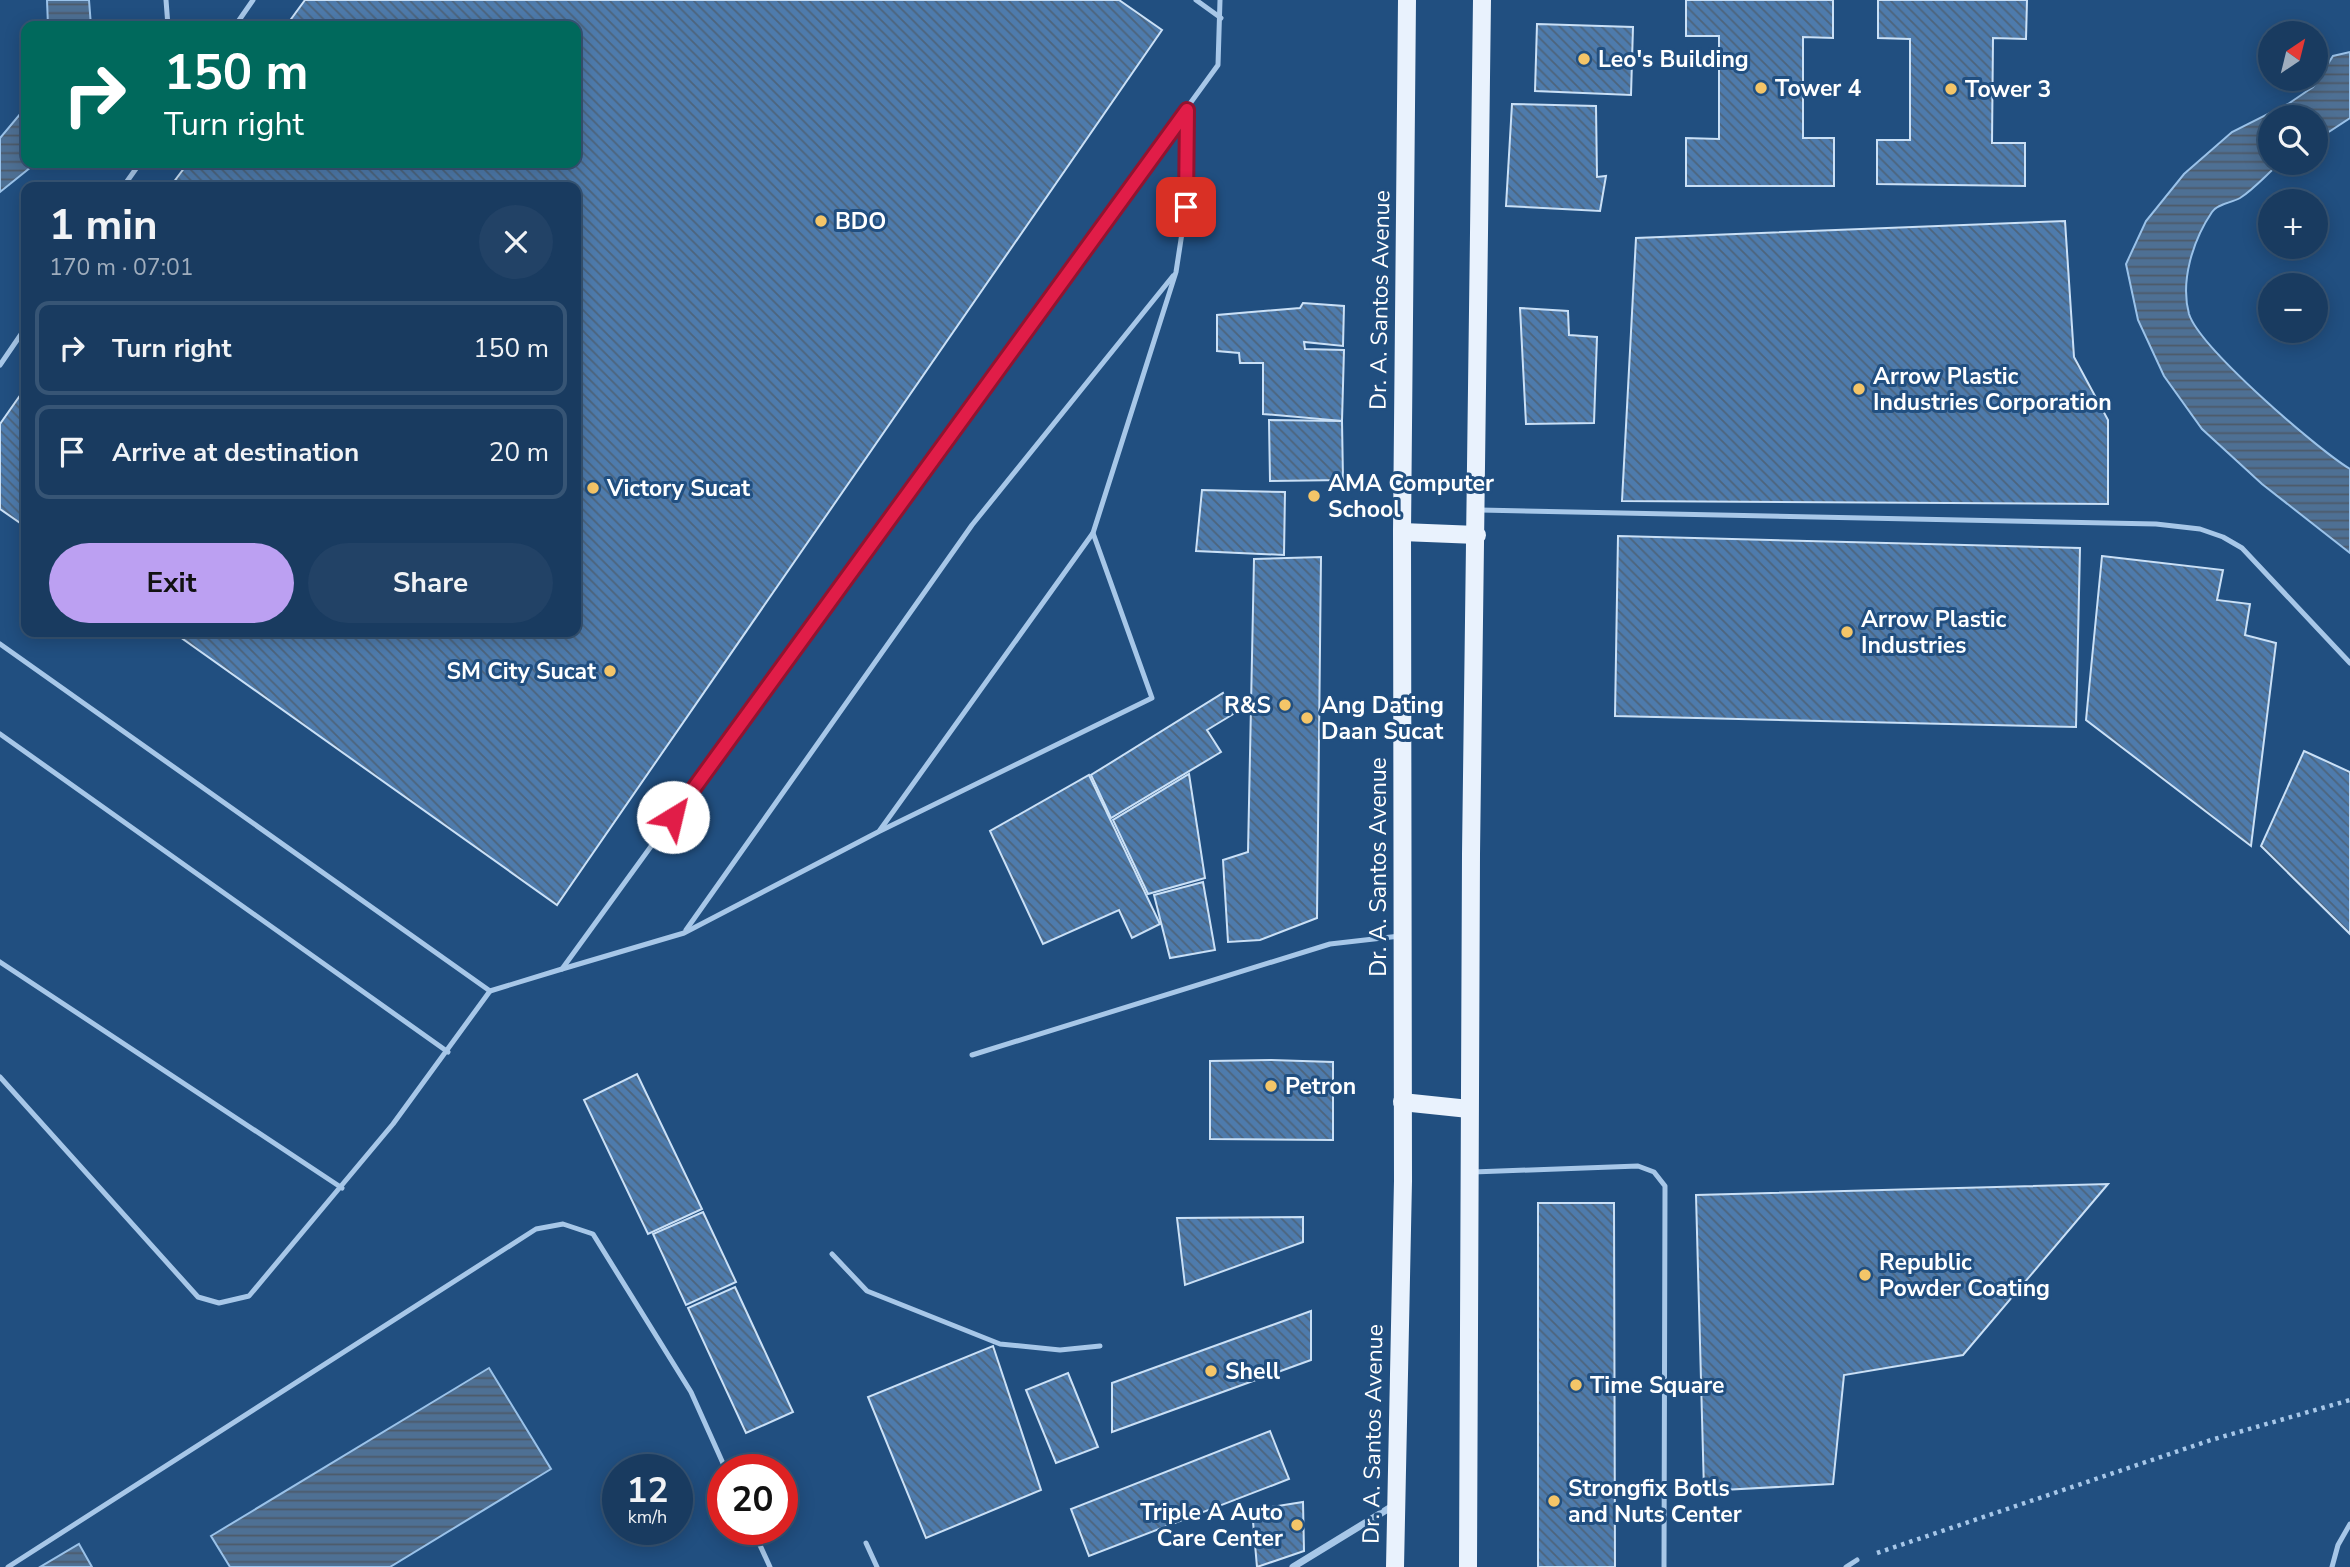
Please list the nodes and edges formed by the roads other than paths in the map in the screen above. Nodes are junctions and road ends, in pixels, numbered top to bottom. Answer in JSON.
{"nodes":[{"id":1,"x":166,"y":0,"type":"edge"},
{"id":2,"x":253,"y":0,"type":"edge"},
{"id":3,"x":1196,"y":0,"type":"edge"},
{"id":4,"x":1220,"y":0,"type":"edge"},
{"id":5,"x":1407,"y":0,"type":"edge"},
{"id":6,"x":1482,"y":0,"type":"edge"},
{"id":7,"x":1220,"y":18,"type":"junction"},
{"id":8,"x":168,"y":21,"type":"edge"},
{"id":9,"x":238,"y":21,"type":"edge"},
{"id":10,"x":1187,"y":110,"type":"junction"},
{"id":11,"x":1176,"y":272,"type":"junction"},
{"id":12,"x":21,"y":334,"type":"edge"},
{"id":13,"x":0,"y":365,"type":"edge"},
{"id":14,"x":1477,"y":510,"type":"junction"},
{"id":15,"x":1402,"y":532,"type":"junction"},
{"id":16,"x":1093,"y":533,"type":"junction"},
{"id":17,"x":1477,"y":535,"type":"junction"},
{"id":18,"x":0,"y":644,"type":"edge"},
{"id":19,"x":2350,"y":663,"type":"edge"},
{"id":20,"x":0,"y":734,"type":"edge"},
{"id":21,"x":878,"y":832,"type":"junction"},
{"id":22,"x":684,"y":933,"type":"junction"},
{"id":23,"x":1402,"y":935,"type":"junction"},
{"id":24,"x":0,"y":962,"type":"edge"},
{"id":25,"x":562,"y":970,"type":"junction"},
{"id":26,"x":490,"y":991,"type":"junction"},
{"id":27,"x":448,"y":1052,"type":"junction"},
{"id":28,"x":972,"y":1055,"type":"dead end"},
{"id":29,"x":0,"y":1077,"type":"edge"},
{"id":30,"x":1402,"y":1102,"type":"junction"},
{"id":31,"x":1469,"y":1109,"type":"junction"},
{"id":32,"x":1470,"y":1172,"type":"junction"},
{"id":33,"x":342,"y":1188,"type":"junction"},
{"id":34,"x":832,"y":1254,"type":"dead end"},
{"id":35,"x":1100,"y":1346,"type":"dead end"},
{"id":36,"x":719,"y":1454,"type":"edge"},
{"id":37,"x":1396,"y":1504,"type":"junction"},
{"id":38,"x":2350,"y":1524,"type":"edge"},
{"id":39,"x":866,"y":1543,"type":"dead end"},
{"id":40,"x":760,"y":1545,"type":"edge"},
{"id":41,"x":1857,"y":1559,"type":"road end"},
{"id":42,"x":8,"y":1567,"type":"edge"},
{"id":43,"x":770,"y":1567,"type":"edge"},
{"id":44,"x":877,"y":1567,"type":"edge"},
{"id":45,"x":1293,"y":1567,"type":"edge"},
{"id":46,"x":1395,"y":1567,"type":"edge"},
{"id":47,"x":1468,"y":1567,"type":"edge"},
{"id":48,"x":1664,"y":1567,"type":"edge"},
{"id":49,"x":1846,"y":1567,"type":"edge"},
{"id":50,"x":2332,"y":1567,"type":"edge"}],
"edges":[{"from":1,"to":8,"type":"lane"},
{"from":2,"to":9,"type":"lane"},
{"from":3,"to":7,"type":"lane"},
{"from":4,"to":7,"type":"lane"},
{"from":5,"to":15,"type":"main road","name":"Dr. A. Santos Avenue"},
{"from":6,"to":14,"type":"main road"},
{"from":7,"to":10,"type":"lane"},
{"from":10,"to":11,"type":"lane"},
{"from":10,"to":25,"type":"lane"},
{"from":11,"to":16,"type":"lane"},
{"from":11,"to":22,"type":"lane"},
{"from":12,"to":13,"type":"lane"},
{"from":14,"to":17,"type":"main road"},
{"from":14,"to":19,"type":"lane"},
{"from":15,"to":17,"type":"main road"},
{"from":15,"to":23,"type":"main road","name":"Dr. A. Santos Avenue"},
{"from":16,"to":21,"type":"lane"},
{"from":16,"to":21,"type":"lane"},
{"from":17,"to":31,"type":"main road"},
{"from":18,"to":26,"type":"lane"},
{"from":20,"to":27,"type":"lane"},
{"from":21,"to":22,"type":"lane"},
{"from":22,"to":25,"type":"lane"},
{"from":23,"to":28,"type":"lane"},
{"from":23,"to":30,"type":"main road","name":"Dr. A. Santos Avenue"},
{"from":24,"to":33,"type":"lane"},
{"from":25,"to":26,"type":"lane"},
{"from":26,"to":27,"type":"lane"},
{"from":27,"to":33,"type":"lane"},
{"from":29,"to":33,"type":"lane"},
{"from":30,"to":31,"type":"main road"},
{"from":30,"to":37,"type":"main road","name":"Dr. A. Santos Avenue"},
{"from":31,"to":32,"type":"main road"},
{"from":32,"to":47,"type":"main road"},
{"from":32,"to":48,"type":"lane"},
{"from":34,"to":35,"type":"lane"},
{"from":36,"to":42,"type":"lane"},
{"from":37,"to":45,"type":"street"},
{"from":37,"to":46,"type":"main road","name":"Dr. A. Santos Avenue"},
{"from":38,"to":50,"type":"lane"},
{"from":39,"to":44,"type":"lane"},
{"from":40,"to":43,"type":"lane"},
{"from":41,"to":49,"type":"lane"}]}
